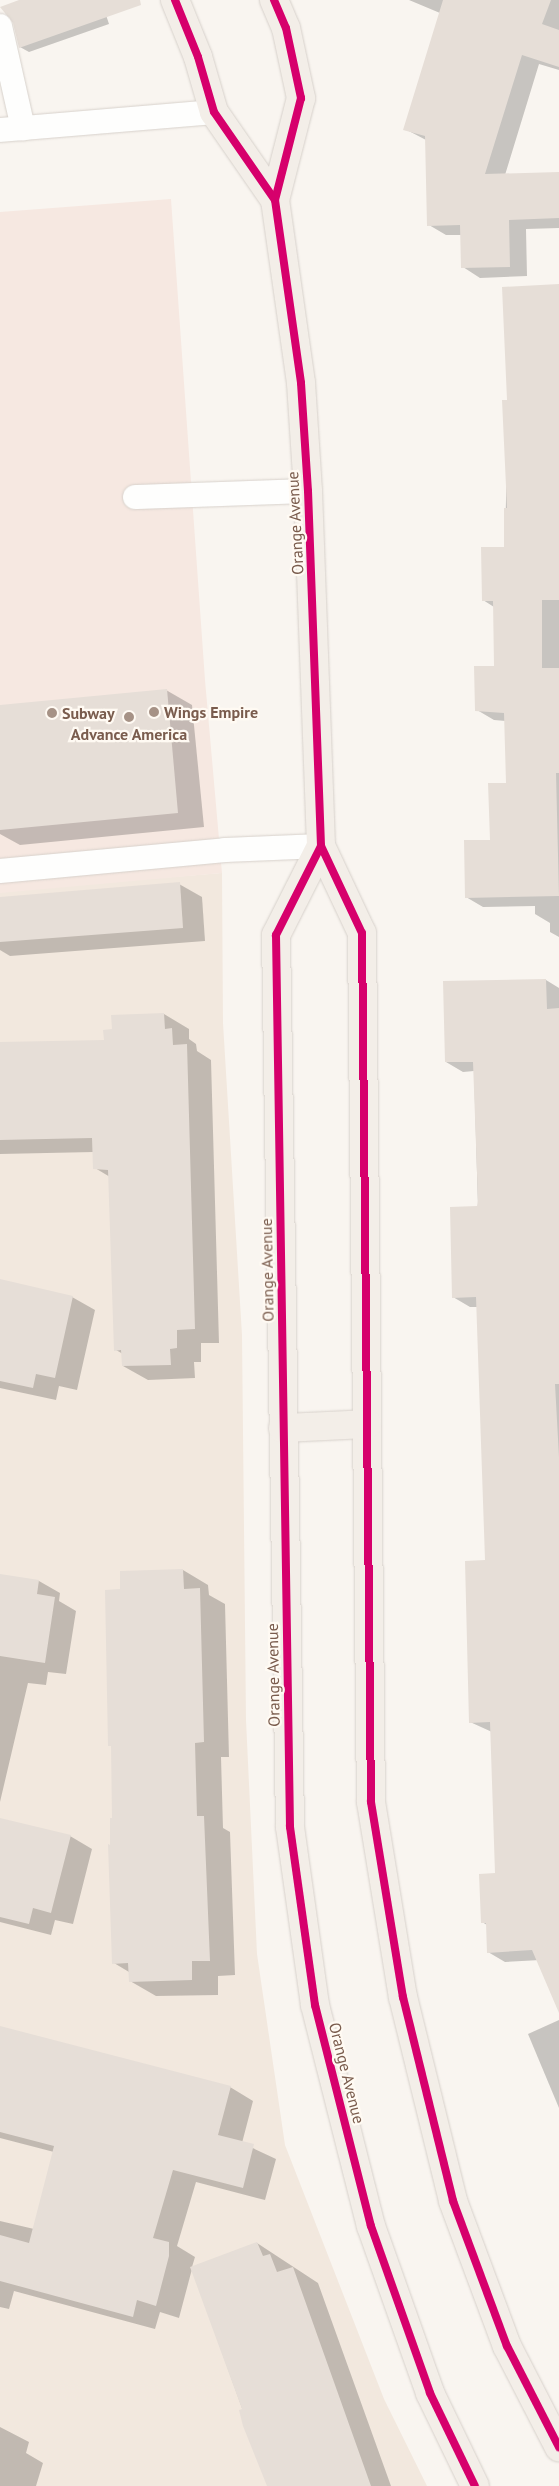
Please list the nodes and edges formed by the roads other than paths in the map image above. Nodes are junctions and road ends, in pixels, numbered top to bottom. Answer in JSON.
{"nodes":[{"id":1,"x":175,"y":0,"type":"edge"},
{"id":2,"x":274,"y":0,"type":"edge"},
{"id":3,"x":0,"y":26,"type":"edge"},
{"id":4,"x":214,"y":112,"type":"junction"},
{"id":5,"x":12,"y":129,"type":"edge"},
{"id":6,"x":275,"y":200,"type":"junction"},
{"id":7,"x":308,"y":491,"type":"junction"},
{"id":8,"x":135,"y":497,"type":"dead end"},
{"id":9,"x":321,"y":846,"type":"junction"},
{"id":10,"x":0,"y":872,"type":"edge"},
{"id":11,"x":367,"y":1424,"type":"junction"},
{"id":12,"x":283,"y":1428,"type":"junction"},
{"id":13,"x":559,"y":2447,"type":"edge"},
{"id":14,"x":475,"y":2486,"type":"edge"}],
"edges":[{"from":1,"to":4,"type":"main road","name":"Orange Avenue"},
{"from":2,"to":6,"type":"main road","name":"Orange Avenue"},
{"from":3,"to":5,"type":"lane"},
{"from":4,"to":5,"type":"lane"},
{"from":4,"to":6,"type":"main road","name":"Orange Avenue"},
{"from":6,"to":7,"type":"main road","name":"Orange Avenue"},
{"from":7,"to":8,"type":"lane"},
{"from":7,"to":9,"type":"main road","name":"Orange Avenue"},
{"from":9,"to":10,"type":"lane"},
{"from":9,"to":11,"type":"main road","name":"Orange Avenue"},
{"from":9,"to":12,"type":"main road","name":"Orange Avenue"},
{"from":11,"to":12,"type":"main road"},
{"from":11,"to":13,"type":"main road","name":"Orange Avenue"},
{"from":12,"to":14,"type":"main road","name":"Orange Avenue"}]}
